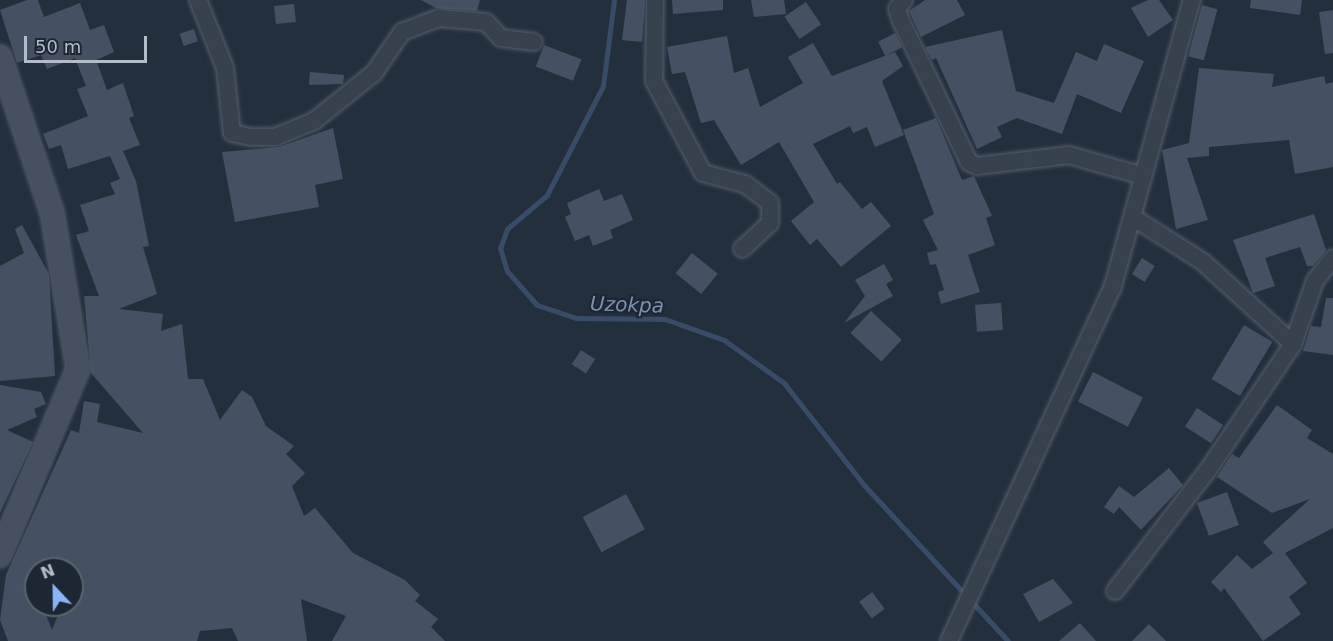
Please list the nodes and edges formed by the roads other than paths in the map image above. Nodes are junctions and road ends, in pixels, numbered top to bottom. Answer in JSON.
{"nodes":[{"id":1,"x":198,"y":0,"type":"edge"},
{"id":2,"x":655,"y":0,"type":"edge"},
{"id":3,"x":904,"y":0,"type":"edge"},
{"id":4,"x":1192,"y":0,"type":"edge"},
{"id":5,"x":534,"y":42,"type":"dead end"},
{"id":6,"x":0,"y":57,"type":"edge"},
{"id":7,"x":1143,"y":176,"type":"junction"},
{"id":8,"x":1134,"y":218,"type":"junction"},
{"id":9,"x":742,"y":249,"type":"dead end"},
{"id":10,"x":1333,"y":258,"type":"edge"},
{"id":11,"x":1293,"y":344,"type":"junction"},
{"id":12,"x":0,"y":555,"type":"edge"},
{"id":13,"x":1115,"y":591,"type":"dead end"},
{"id":14,"x":948,"y":641,"type":"edge"}],
"edges":[{"from":1,"to":5,"type":"street"},
{"from":2,"to":9,"type":"street"},
{"from":3,"to":7,"type":"street"},
{"from":4,"to":7,"type":"street"},
{"from":6,"to":12,"type":"main road"},
{"from":7,"to":8,"type":"street"},
{"from":8,"to":11,"type":"street"},
{"from":8,"to":14,"type":"street"},
{"from":10,"to":11,"type":"street"},
{"from":11,"to":13,"type":"street"}]}
